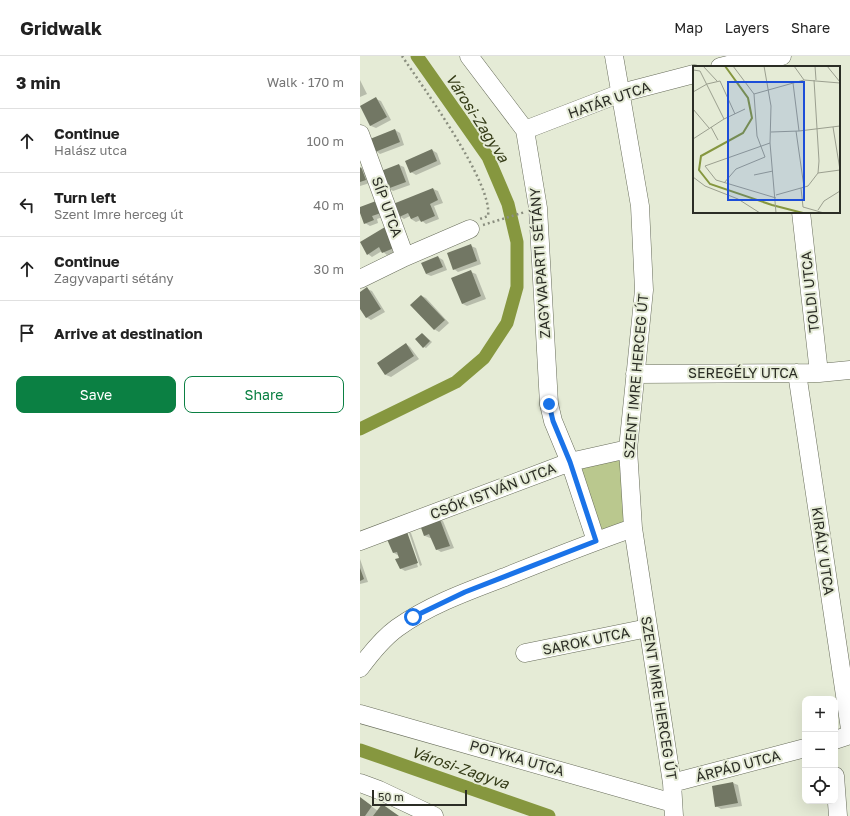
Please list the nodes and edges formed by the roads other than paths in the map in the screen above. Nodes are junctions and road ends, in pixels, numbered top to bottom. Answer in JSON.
{"nodes":[{"id":1,"x":469,"y":56,"type":"edge"},
{"id":2,"x":614,"y":56,"type":"edge"},
{"id":3,"x":781,"y":56,"type":"edge"},
{"id":4,"x":724,"y":66,"type":"edge"},
{"id":5,"x":782,"y":66,"type":"edge"},
{"id":6,"x":693,"y":74,"type":"edge"},
{"id":7,"x":621,"y":93,"type":"junction"},
{"id":8,"x":525,"y":130,"type":"junction"},
{"id":9,"x":360,"y":134,"type":"edge"},
{"id":10,"x":801,"y":213,"type":"edge"},
{"id":11,"x":470,"y":229,"type":"road end"},
{"id":12,"x":405,"y":257,"type":"junction"},
{"id":13,"x":360,"y":279,"type":"edge"},
{"id":14,"x":850,"y":370,"type":"edge"},
{"id":15,"x":797,"y":373,"type":"junction"},
{"id":16,"x":819,"y":373,"type":"junction"},
{"id":17,"x":635,"y":374,"type":"junction"},
{"id":18,"x":628,"y":449,"type":"junction"},
{"id":19,"x":570,"y":462,"type":"junction"},
{"id":20,"x":633,"y":528,"type":"junction"},
{"id":21,"x":360,"y":541,"type":"edge"},
{"id":22,"x":596,"y":541,"type":"junction"},
{"id":23,"x":648,"y":628,"type":"junction"},
{"id":24,"x":525,"y":653,"type":"dead end"},
{"id":25,"x":360,"y":668,"type":"edge"},
{"id":26,"x":360,"y":714,"type":"edge"},
{"id":27,"x":850,"y":728,"type":"edge"},
{"id":28,"x":850,"y":735,"type":"edge"},
{"id":29,"x":838,"y":739,"type":"edge"},
{"id":30,"x":802,"y":749,"type":"edge"},
{"id":31,"x":360,"y":783,"type":"edge"},
{"id":32,"x":672,"y":783,"type":"junction"},
{"id":33,"x":837,"y":804,"type":"edge"},
{"id":34,"x":674,"y":809,"type":"edge"},
{"id":35,"x":434,"y":816,"type":"edge"},
{"id":36,"x":838,"y":816,"type":"edge"}],
"edges":[{"from":1,"to":8,"type":"street","name":"ZAGYVAPARTI SÉTÁNY"},
{"from":2,"to":7,"type":"street","name":"SZENT IMRE HERCEG ÚT"},
{"from":3,"to":4,"type":"street"},
{"from":3,"to":5,"type":"street"},
{"from":6,"to":7,"type":"street","name":"HATÁR UTCA"},
{"from":7,"to":8,"type":"street","name":"HATÁR UTCA"},
{"from":7,"to":17,"type":"street","name":"SZENT IMRE HERCEG ÚT"},
{"from":8,"to":19,"type":"street","name":"ZAGYVAPARTI SÉTÁNY"},
{"from":9,"to":12,"type":"street","name":"SÍP UTCA"},
{"from":10,"to":16,"type":"street","name":"TOLDI UTCA"},
{"from":11,"to":12,"type":"street"},
{"from":12,"to":13,"type":"street"},
{"from":14,"to":16,"type":"street","name":"SEREGÉLY UTCA"},
{"from":15,"to":16,"type":"street","name":"SEREGÉLY UTCA"},
{"from":15,"to":17,"type":"street","name":"SEREGÉLY UTCA"},
{"from":15,"to":27,"type":"street","name":"KIRÁLY UTCA"},
{"from":17,"to":18,"type":"street","name":"SZENT IMRE HERCEG ÚT"},
{"from":18,"to":19,"type":"street","name":"CSÓK ISTVÁN UTCA"},
{"from":18,"to":20,"type":"street","name":"SZENT IMRE HERCEG ÚT"},
{"from":19,"to":21,"type":"street","name":"CSÓK ISTVÁN UTCA"},
{"from":19,"to":22,"type":"street"},
{"from":20,"to":22,"type":"street"},
{"from":20,"to":23,"type":"street","name":"SZENT IMRE HERCEG ÚT"},
{"from":22,"to":25,"type":"street"},
{"from":23,"to":24,"type":"street","name":"SAROK UTCA"},
{"from":23,"to":32,"type":"street","name":"SZENT IMRE HERCEG ÚT"},
{"from":26,"to":34,"type":"street","name":"POTYKA UTCA"},
{"from":28,"to":29,"type":"street"},
{"from":30,"to":32,"type":"street","name":"ÁRPÁD UTCA"},
{"from":31,"to":35,"type":"street"},
{"from":32,"to":34,"type":"street","name":"SZENT IMRE HERCEG ÚT"},
{"from":33,"to":36,"type":"street"}]}
